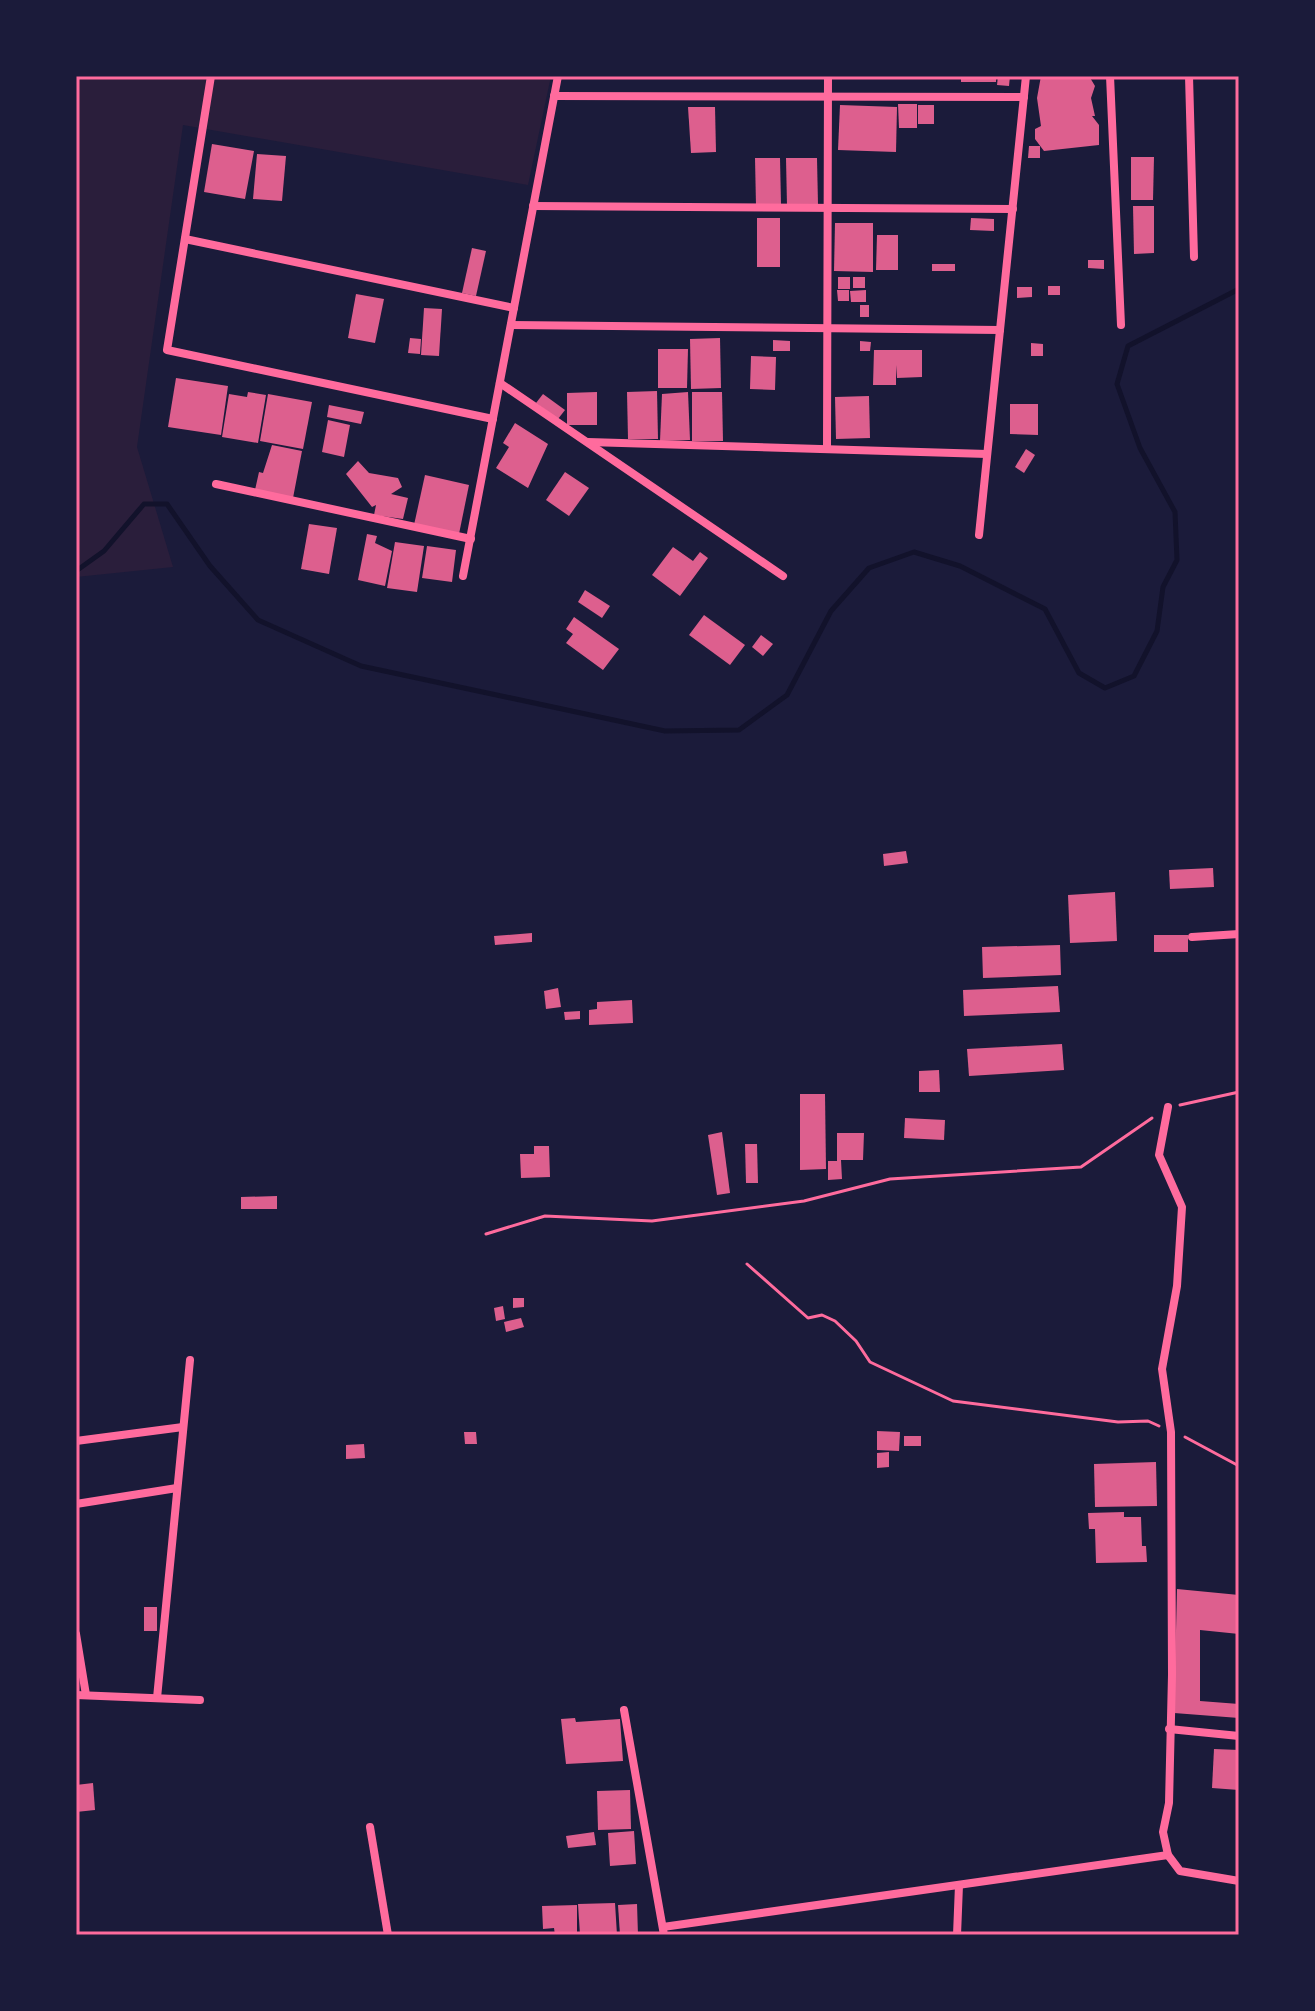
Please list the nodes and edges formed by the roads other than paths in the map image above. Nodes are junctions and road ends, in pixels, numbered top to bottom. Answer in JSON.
{"nodes":[{"id":1,"x":211,"y":76,"type":"edge"},
{"id":2,"x":558,"y":76,"type":"edge"},
{"id":3,"x":828,"y":76,"type":"edge"},
{"id":4,"x":1026,"y":76,"type":"edge"},
{"id":5,"x":1110,"y":76,"type":"edge"},
{"id":6,"x":1189,"y":76,"type":"edge"},
{"id":7,"x":554,"y":96,"type":"junction"},
{"id":8,"x":828,"y":97,"type":"junction"},
{"id":9,"x":1024,"y":97,"type":"junction"},
{"id":10,"x":533,"y":206,"type":"junction"},
{"id":11,"x":828,"y":209,"type":"junction"},
{"id":12,"x":1013,"y":209,"type":"junction"},
{"id":13,"x":185,"y":239,"type":"junction"},
{"id":14,"x":1194,"y":257,"type":"dead end"},
{"id":15,"x":514,"y":308,"type":"junction"},
{"id":16,"x":511,"y":325,"type":"junction"},
{"id":17,"x":1121,"y":325,"type":"dead end"},
{"id":18,"x":828,"y":329,"type":"junction"},
{"id":19,"x":1000,"y":330,"type":"junction"},
{"id":20,"x":500,"y":383,"type":"junction"},
{"id":21,"x":493,"y":419,"type":"junction"},
{"id":22,"x":588,"y":442,"type":"junction"},
{"id":23,"x":827,"y":449,"type":"junction"},
{"id":24,"x":987,"y":454,"type":"junction"},
{"id":25,"x":216,"y":484,"type":"dead end"},
{"id":26,"x":979,"y":535,"type":"dead end"},
{"id":27,"x":471,"y":539,"type":"junction"},
{"id":28,"x":463,"y":576,"type":"dead end"},
{"id":29,"x":783,"y":576,"type":"dead end"},
{"id":30,"x":1239,"y":934,"type":"edge"},
{"id":31,"x":1192,"y":937,"type":"dead end"},
{"id":32,"x":1168,"y":1107,"type":"road end"},
{"id":33,"x":190,"y":1360,"type":"dead end"},
{"id":34,"x":183,"y":1427,"type":"junction"},
{"id":35,"x":76,"y":1441,"type":"edge"},
{"id":36,"x":177,"y":1488,"type":"junction"},
{"id":37,"x":76,"y":1504,"type":"edge"},
{"id":38,"x":76,"y":1634,"type":"edge"},
{"id":39,"x":81,"y":1695,"type":"edge"},
{"id":40,"x":157,"y":1698,"type":"junction"},
{"id":41,"x":200,"y":1700,"type":"dead end"},
{"id":42,"x":624,"y":1710,"type":"dead end"},
{"id":43,"x":1169,"y":1729,"type":"junction"},
{"id":44,"x":1239,"y":1736,"type":"edge"},
{"id":45,"x":370,"y":1827,"type":"dead end"},
{"id":46,"x":1168,"y":1855,"type":"junction"},
{"id":47,"x":1239,"y":1881,"type":"edge"},
{"id":48,"x":959,"y":1885,"type":"junction"},
{"id":49,"x":663,"y":1931,"type":"edge"},
{"id":50,"x":388,"y":1935,"type":"edge"},
{"id":51,"x":957,"y":1935,"type":"edge"}],
"edges":[{"from":1,"to":13,"type":"street"},
{"from":2,"to":7,"type":"street"},
{"from":3,"to":8,"type":"street"},
{"from":4,"to":9,"type":"street"},
{"from":5,"to":17,"type":"street"},
{"from":6,"to":14,"type":"street"},
{"from":7,"to":8,"type":"street"},
{"from":7,"to":10,"type":"street"},
{"from":8,"to":9,"type":"street"},
{"from":8,"to":11,"type":"street"},
{"from":9,"to":12,"type":"street"},
{"from":10,"to":11,"type":"street"},
{"from":10,"to":15,"type":"street"},
{"from":11,"to":12,"type":"street"},
{"from":11,"to":18,"type":"street"},
{"from":12,"to":19,"type":"street"},
{"from":13,"to":15,"type":"street"},
{"from":13,"to":21,"type":"street"},
{"from":15,"to":16,"type":"street"},
{"from":16,"to":18,"type":"street"},
{"from":16,"to":20,"type":"street"},
{"from":18,"to":19,"type":"street"},
{"from":18,"to":23,"type":"street"},
{"from":19,"to":24,"type":"street"},
{"from":20,"to":21,"type":"street"},
{"from":20,"to":22,"type":"street"},
{"from":21,"to":27,"type":"street"},
{"from":22,"to":23,"type":"street"},
{"from":22,"to":29,"type":"street"},
{"from":23,"to":24,"type":"street"},
{"from":24,"to":26,"type":"street"},
{"from":25,"to":27,"type":"street"},
{"from":27,"to":28,"type":"street"},
{"from":30,"to":31,"type":"street"},
{"from":32,"to":43,"type":"street"},
{"from":33,"to":34,"type":"street"},
{"from":34,"to":35,"type":"street"},
{"from":34,"to":36,"type":"street"},
{"from":36,"to":37,"type":"street"},
{"from":36,"to":40,"type":"street"},
{"from":38,"to":39,"type":"street"},
{"from":39,"to":40,"type":"street"},
{"from":40,"to":41,"type":"street"},
{"from":42,"to":49,"type":"street"},
{"from":43,"to":44,"type":"street"},
{"from":43,"to":46,"type":"street"},
{"from":45,"to":50,"type":"street"},
{"from":46,"to":47,"type":"street"},
{"from":46,"to":48,"type":"street"},
{"from":48,"to":49,"type":"street"},
{"from":48,"to":51,"type":"street"}]}
